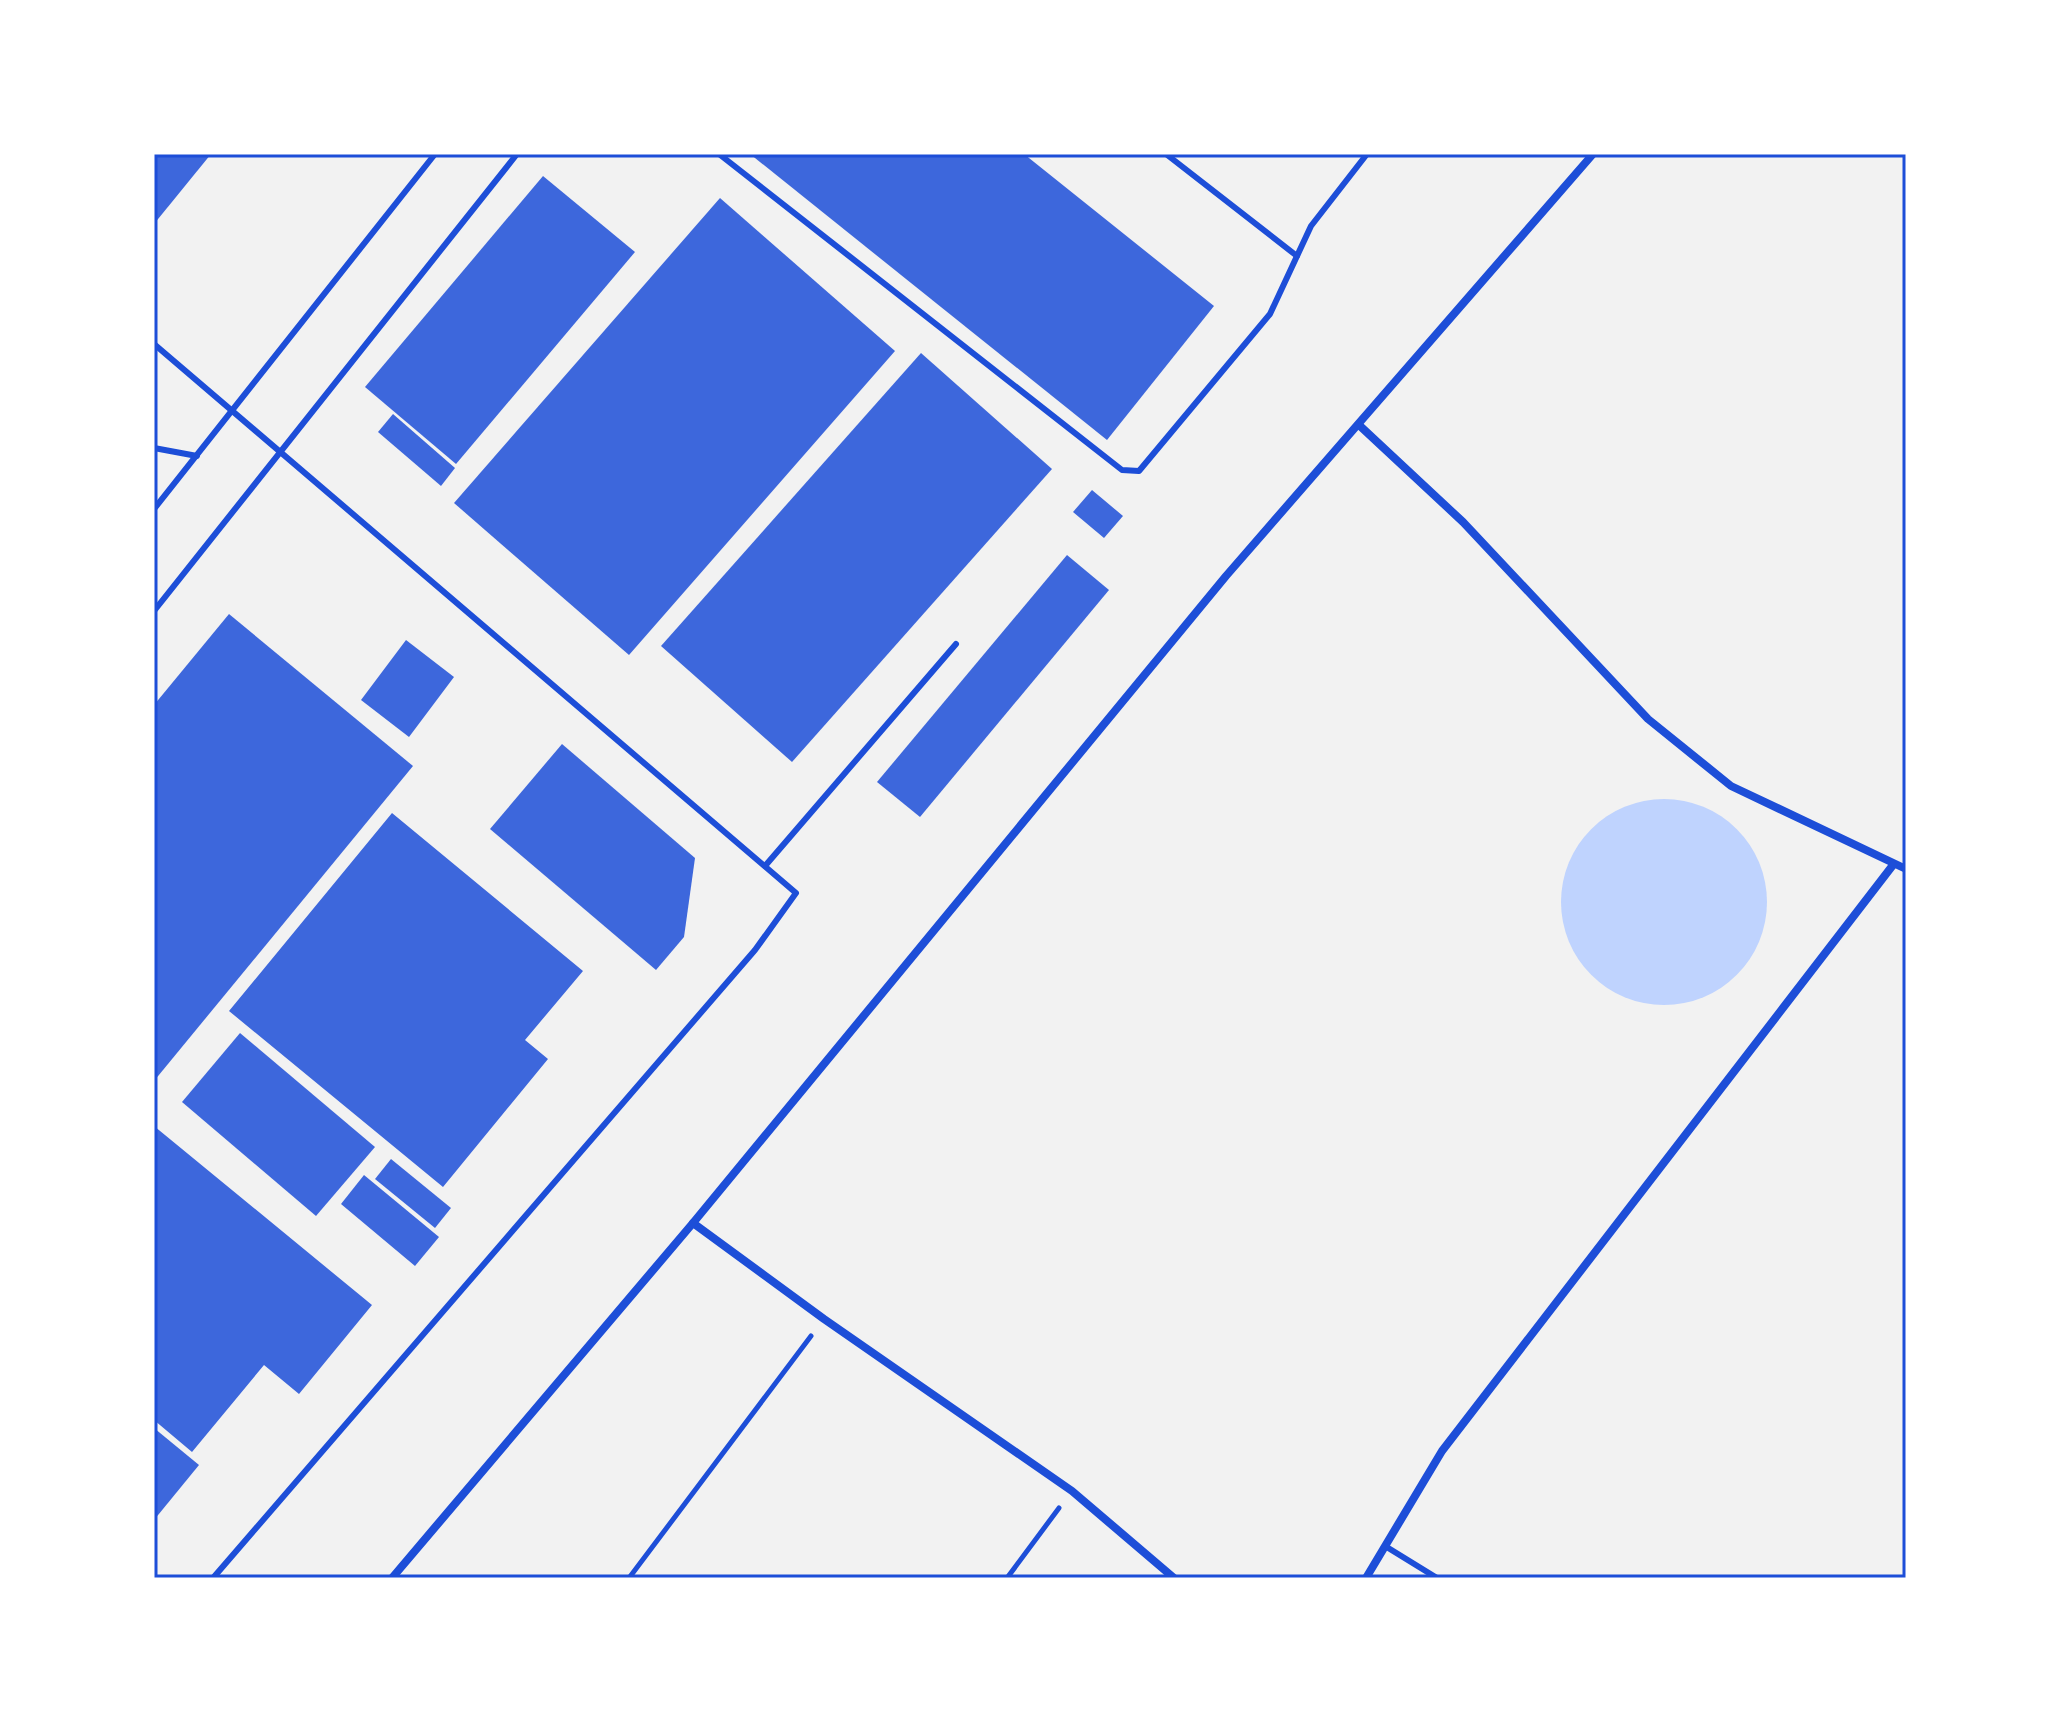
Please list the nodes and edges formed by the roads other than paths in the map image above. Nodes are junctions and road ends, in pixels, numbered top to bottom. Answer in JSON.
{"nodes":[{"id":1,"x":435,"y":154,"type":"edge"},
{"id":2,"x":517,"y":154,"type":"edge"},
{"id":3,"x":719,"y":154,"type":"edge"},
{"id":4,"x":1166,"y":154,"type":"edge"},
{"id":5,"x":1367,"y":154,"type":"edge"},
{"id":6,"x":1593,"y":154,"type":"edge"},
{"id":7,"x":1297,"y":256,"type":"junction"},
{"id":8,"x":154,"y":344,"type":"edge"},
{"id":9,"x":234,"y":410,"type":"junction"},
{"id":10,"x":1359,"y":425,"type":"junction"},
{"id":11,"x":154,"y":448,"type":"edge"},
{"id":12,"x":281,"y":452,"type":"junction"},
{"id":13,"x":197,"y":456,"type":"junction"},
{"id":14,"x":154,"y":509,"type":"edge"},
{"id":15,"x":154,"y":611,"type":"edge"},
{"id":16,"x":956,"y":644,"type":"dead end"},
{"id":17,"x":1893,"y":865,"type":"junction"},
{"id":18,"x":765,"y":866,"type":"junction"},
{"id":19,"x":1906,"y":869,"type":"edge"},
{"id":20,"x":693,"y":1223,"type":"junction"},
{"id":21,"x":1385,"y":1546,"type":"junction"},
{"id":22,"x":213,"y":1578,"type":"edge"},
{"id":23,"x":392,"y":1578,"type":"edge"},
{"id":24,"x":1174,"y":1578,"type":"edge"},
{"id":25,"x":1366,"y":1578,"type":"edge"},
{"id":26,"x":1437,"y":1578,"type":"edge"}],
"edges":[{"from":1,"to":9,"type":"lane"},
{"from":2,"to":12,"type":"lane"},
{"from":3,"to":7,"type":"lane"},
{"from":4,"to":7,"type":"lane"},
{"from":5,"to":7,"type":"lane"},
{"from":6,"to":10,"type":"street"},
{"from":8,"to":9,"type":"lane"},
{"from":9,"to":12,"type":"lane"},
{"from":9,"to":13,"type":"lane"},
{"from":10,"to":17,"type":"street"},
{"from":10,"to":20,"type":"street"},
{"from":11,"to":13,"type":"lane"},
{"from":12,"to":15,"type":"lane"},
{"from":12,"to":18,"type":"lane"},
{"from":13,"to":14,"type":"lane"},
{"from":16,"to":18,"type":"lane"},
{"from":17,"to":19,"type":"street"},
{"from":17,"to":21,"type":"street"},
{"from":18,"to":22,"type":"lane"},
{"from":20,"to":23,"type":"street"},
{"from":20,"to":24,"type":"street"},
{"from":21,"to":25,"type":"street"},
{"from":21,"to":26,"type":"lane"}]}
